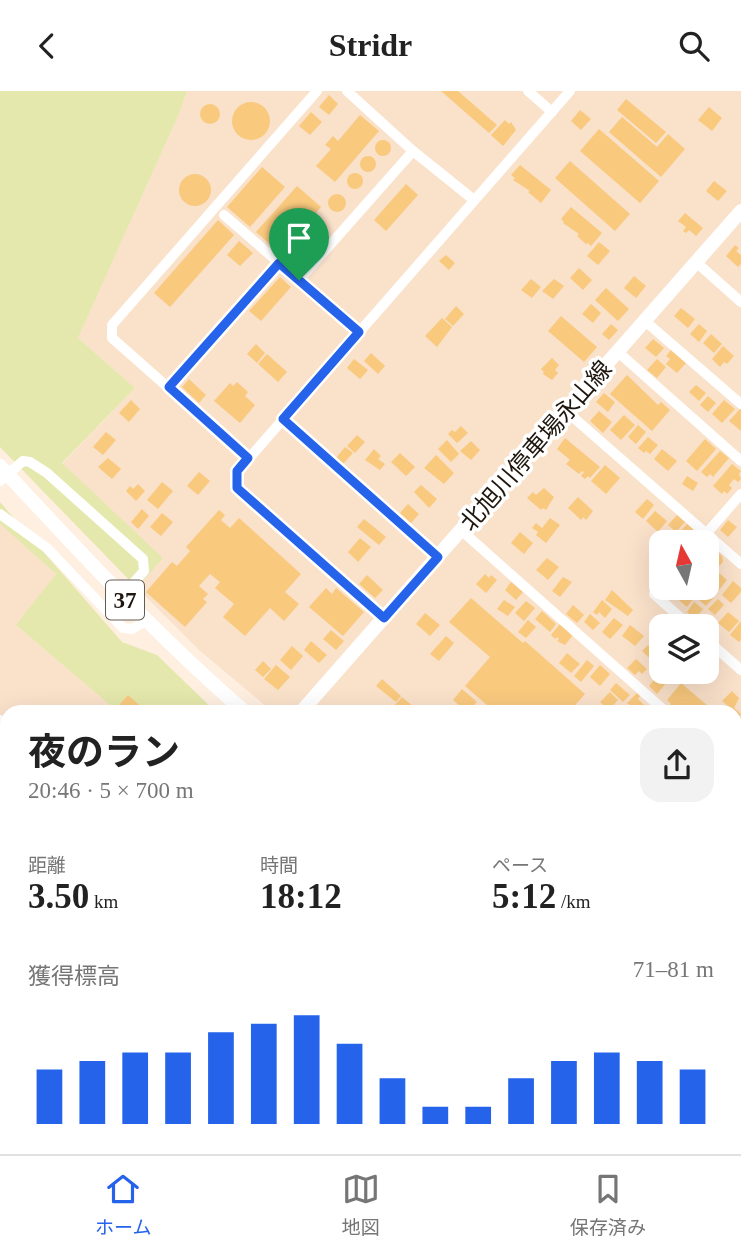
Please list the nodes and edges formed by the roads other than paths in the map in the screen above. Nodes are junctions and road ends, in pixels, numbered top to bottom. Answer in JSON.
{"nodes":[{"id":1,"x":317,"y":91,"type":"edge"},
{"id":2,"x":347,"y":91,"type":"edge"},
{"id":3,"x":528,"y":91,"type":"edge"},
{"id":4,"x":570,"y":91,"type":"edge"},
{"id":5,"x":552,"y":112,"type":"junction"},
{"id":6,"x":414,"y":151,"type":"junction"},
{"id":7,"x":474,"y":200,"type":"junction"},
{"id":8,"x":741,"y":211,"type":"edge"},
{"id":9,"x":224,"y":215,"type":"dead end"},
{"id":10,"x":696,"y":262,"type":"junction"},
{"id":11,"x":279,"y":263,"type":"junction"},
{"id":12,"x":299,"y":280,"type":"junction"},
{"id":13,"x":741,"y":302,"type":"edge"},
{"id":14,"x":645,"y":321,"type":"junction"},
{"id":15,"x":359,"y":332,"type":"junction"},
{"id":16,"x":618,"y":352,"type":"junction"},
{"id":17,"x":169,"y":387,"type":"junction"},
{"id":18,"x":741,"y":404,"type":"edge"},
{"id":19,"x":566,"y":411,"type":"junction"},
{"id":20,"x":283,"y":419,"type":"junction"},
{"id":21,"x":248,"y":458,"type":"junction"},
{"id":22,"x":741,"y":461,"type":"edge"},
{"id":23,"x":0,"y":465,"type":"edge"},
{"id":24,"x":7,"y":481,"type":"edge"},
{"id":25,"x":741,"y":494,"type":"edge"},
{"id":26,"x":0,"y":514,"type":"edge"},
{"id":27,"x":701,"y":530,"type":"edge"},
{"id":28,"x":710,"y":530,"type":"edge"},
{"id":29,"x":462,"y":531,"type":"junction"},
{"id":30,"x":719,"y":545,"type":"edge"},
{"id":31,"x":438,"y":557,"type":"junction"},
{"id":32,"x":741,"y":564,"type":"edge"},
{"id":33,"x":121,"y":597,"type":"junction"},
{"id":34,"x":661,"y":600,"type":"edge"},
{"id":35,"x":676,"y":614,"type":"edge"},
{"id":36,"x":384,"y":618,"type":"junction"},
{"id":37,"x":146,"y":621,"type":"junction"},
{"id":38,"x":719,"y":651,"type":"edge"},
{"id":39,"x":741,"y":670,"type":"edge"},
{"id":40,"x":237,"y":705,"type":"edge"},
{"id":41,"x":307,"y":705,"type":"edge"},
{"id":42,"x":658,"y":705,"type":"edge"}],
"edges":[{"from":1,"to":17,"type":"street"},
{"from":2,"to":6,"type":"street"},
{"from":3,"to":5,"type":"street"},
{"from":4,"to":5,"type":"street"},
{"from":5,"to":7,"type":"street"},
{"from":6,"to":7,"type":"street"},
{"from":6,"to":12,"type":"street"},
{"from":7,"to":15,"type":"street"},
{"from":8,"to":10,"type":"main road","name":"北旭川停車場永山線"},
{"from":9,"to":11,"type":"street"},
{"from":10,"to":13,"type":"street"},
{"from":10,"to":14,"type":"main road","name":"北旭川停車場永山線"},
{"from":11,"to":12,"type":"street"},
{"from":11,"to":17,"type":"street"},
{"from":12,"to":15,"type":"street"},
{"from":14,"to":16,"type":"main road","name":"北旭川停車場永山線"},
{"from":14,"to":18,"type":"street"},
{"from":15,"to":20,"type":"street"},
{"from":16,"to":19,"type":"main road","name":"北旭川停車場永山線"},
{"from":16,"to":22,"type":"street"},
{"from":17,"to":21,"type":"street"},
{"from":19,"to":27,"type":"street"},
{"from":19,"to":29,"type":"main road","name":"北旭川停車場永山線"},
{"from":20,"to":21,"type":"street"},
{"from":20,"to":31,"type":"street"},
{"from":21,"to":36,"type":"street"},
{"from":23,"to":24,"type":"main road","number":"37"},
{"from":24,"to":33,"type":"main road","number":"37"},
{"from":24,"to":33,"type":"street"},
{"from":25,"to":28,"type":"street"},
{"from":26,"to":37,"type":"street"},
{"from":29,"to":31,"type":"main road","name":"北旭川停車場永山線"},
{"from":29,"to":42,"type":"street"},
{"from":30,"to":32,"type":"street"},
{"from":31,"to":36,"type":"main road","name":"北旭川停車場永山線"},
{"from":33,"to":37,"type":"main road","number":"37"},
{"from":34,"to":35,"type":"street"},
{"from":36,"to":41,"type":"main road","name":"北旭川停車場永山線"},
{"from":37,"to":40,"type":"main road","number":"37"},
{"from":38,"to":39,"type":"street"}]}
